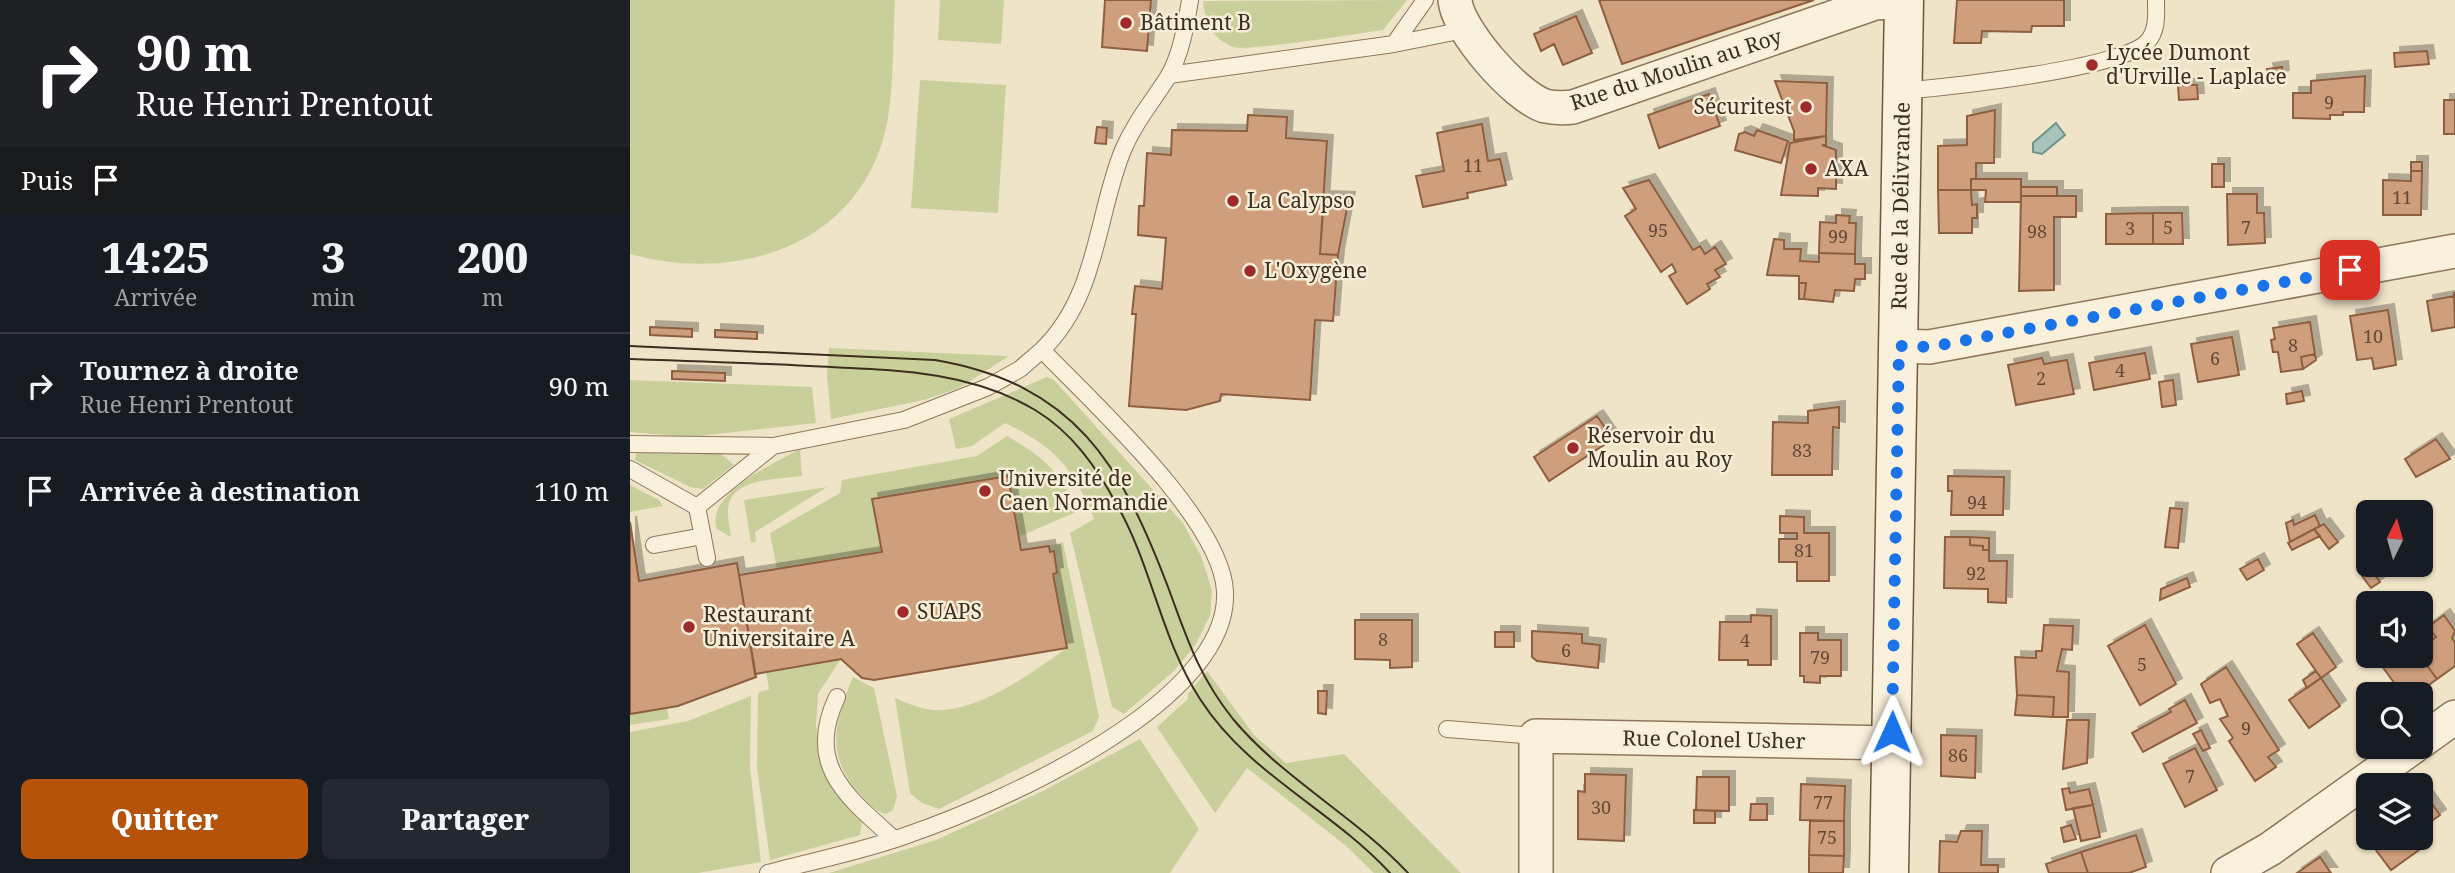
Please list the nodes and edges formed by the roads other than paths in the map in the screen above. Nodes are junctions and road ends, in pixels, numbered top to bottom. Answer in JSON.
{"nodes":[{"id":1,"x":1189,"y":0,"type":"edge"},
{"id":2,"x":1425,"y":0,"type":"edge"},
{"id":3,"x":2156,"y":0,"type":"edge"},
{"id":4,"x":1904,"y":1,"type":"edge"},
{"id":5,"x":1460,"y":15,"type":"edge"},
{"id":6,"x":1394,"y":44,"type":"junction"},
{"id":7,"x":1169,"y":75,"type":"junction"},
{"id":8,"x":1903,"y":91,"type":"junction"},
{"id":9,"x":2455,"y":251,"type":"edge"},
{"id":10,"x":1899,"y":346,"type":"junction"},
{"id":11,"x":1042,"y":350,"type":"junction"},
{"id":12,"x":630,"y":444,"type":"edge"},
{"id":13,"x":773,"y":446,"type":"junction"},
{"id":14,"x":630,"y":469,"type":"edge"},
{"id":15,"x":697,"y":507,"type":"junction"},
{"id":16,"x":703,"y":536,"type":"junction"},
{"id":17,"x":654,"y":545,"type":"dead end"},
{"id":18,"x":707,"y":558,"type":"dead end"},
{"id":19,"x":837,"y":697,"type":"dead end"},
{"id":20,"x":2455,"y":718,"type":"edge"},
{"id":21,"x":1447,"y":729,"type":"dead end"},
{"id":22,"x":2433,"y":733,"type":"edge"},
{"id":23,"x":1536,"y":736,"type":"junction"},
{"id":24,"x":1892,"y":743,"type":"junction"},
{"id":25,"x":2396,"y":759,"type":"edge"},
{"id":26,"x":894,"y":839,"type":"junction"},
{"id":27,"x":768,"y":873,"type":"edge"},
{"id":28,"x":1536,"y":873,"type":"edge"},
{"id":29,"x":1889,"y":873,"type":"edge"},
{"id":30,"x":2228,"y":873,"type":"edge"}],
"edges":[{"from":1,"to":7,"type":"lane"},
{"from":2,"to":6,"type":"lane"},
{"from":3,"to":8,"type":"lane"},
{"from":4,"to":5,"type":"street","name":"Rue du Moulin au Roy"},
{"from":4,"to":8,"type":"main road","name":"Rue de la Délivrande"},
{"from":5,"to":6,"type":"lane"},
{"from":6,"to":7,"type":"lane"},
{"from":7,"to":11,"type":"lane"},
{"from":8,"to":10,"type":"main road","name":"Rue de la Délivrande"},
{"from":9,"to":10,"type":"street"},
{"from":10,"to":24,"type":"main road","name":"Rue de la Délivrande"},
{"from":11,"to":13,"type":"lane"},
{"from":11,"to":26,"type":"lane"},
{"from":12,"to":13,"type":"lane"},
{"from":13,"to":15,"type":"lane"},
{"from":14,"to":15,"type":"lane"},
{"from":15,"to":16,"type":"lane"},
{"from":16,"to":17,"type":"lane"},
{"from":16,"to":18,"type":"lane"},
{"from":19,"to":26,"type":"lane"},
{"from":20,"to":22,"type":"street"},
{"from":21,"to":23,"type":"lane"},
{"from":23,"to":24,"type":"street","name":"Rue Colonel Usher"},
{"from":23,"to":28,"type":"street"},
{"from":24,"to":29,"type":"main road","name":"Rue de la Délivrande"},
{"from":25,"to":30,"type":"street"},
{"from":26,"to":27,"type":"lane"}]}
